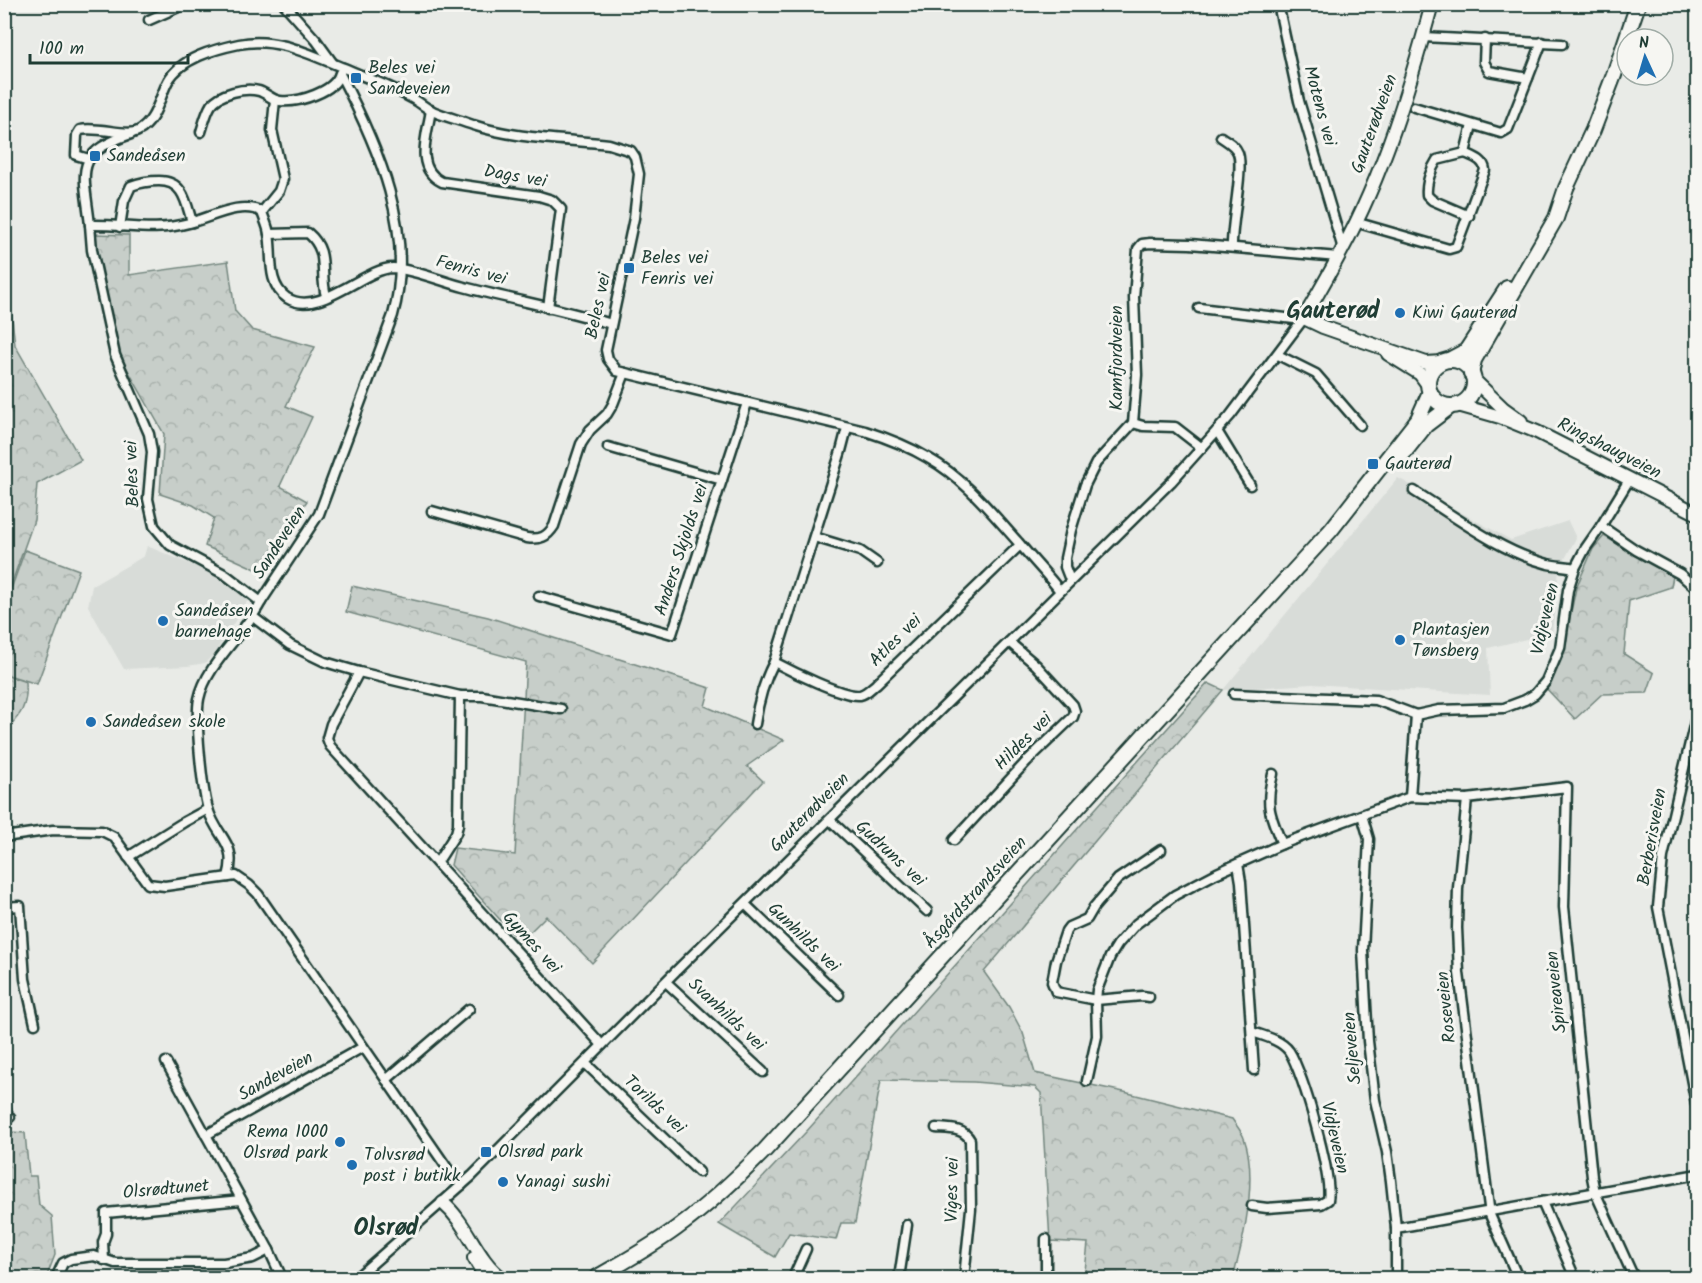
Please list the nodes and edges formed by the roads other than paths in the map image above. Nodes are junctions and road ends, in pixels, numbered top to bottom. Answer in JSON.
{"nodes":[{"id":1,"x":184,"y":4,"type":"edge"},
{"id":2,"x":284,"y":4,"type":"edge"},
{"id":3,"x":1278,"y":4,"type":"edge"},
{"id":4,"x":1432,"y":4,"type":"edge"},
{"id":5,"x":1638,"y":4,"type":"edge"},
{"id":6,"x":149,"y":20,"type":"dead end"},
{"id":7,"x":1423,"y":37,"type":"junction"},
{"id":8,"x":1485,"y":39,"type":"junction"},
{"id":9,"x":1542,"y":42,"type":"junction"},
{"id":10,"x":1562,"y":44,"type":"dead end"},
{"id":11,"x":337,"y":68,"type":"junction"},
{"id":12,"x":1528,"y":78,"type":"junction"},
{"id":13,"x":276,"y":100,"type":"junction"},
{"id":14,"x":1414,"y":107,"type":"dead end"},
{"id":15,"x":431,"y":110,"type":"junction"},
{"id":16,"x":1472,"y":125,"type":"junction"},
{"id":17,"x":201,"y":132,"type":"dead end"},
{"id":18,"x":132,"y":134,"type":"junction"},
{"id":19,"x":1221,"y":137,"type":"dead end"},
{"id":20,"x":1465,"y":153,"type":"junction"},
{"id":21,"x":89,"y":159,"type":"junction"},
{"id":22,"x":1566,"y":188,"type":"junction"},
{"id":23,"x":262,"y":212,"type":"junction"},
{"id":24,"x":1469,"y":216,"type":"junction"},
{"id":25,"x":192,"y":222,"type":"junction"},
{"id":26,"x":1355,"y":222,"type":"junction"},
{"id":27,"x":93,"y":225,"type":"junction"},
{"id":28,"x":120,"y":227,"type":"junction"},
{"id":29,"x":269,"y":234,"type":"junction"},
{"id":30,"x":1232,"y":247,"type":"junction"},
{"id":31,"x":1340,"y":253,"type":"junction"},
{"id":32,"x":400,"y":270,"type":"junction"},
{"id":33,"x":326,"y":296,"type":"junction"},
{"id":34,"x":548,"y":308,"type":"junction"},
{"id":35,"x":1199,"y":308,"type":"dead end"},
{"id":36,"x":1303,"y":319,"type":"junction"},
{"id":37,"x":611,"y":324,"type":"junction"},
{"id":38,"x":1366,"y":342,"type":"junction"},
{"id":39,"x":1278,"y":355,"type":"junction"},
{"id":40,"x":1446,"y":361,"type":"junction"},
{"id":41,"x":625,"y":373,"type":"junction"},
{"id":42,"x":1472,"y":376,"type":"junction"},
{"id":43,"x":1429,"y":389,"type":"junction"},
{"id":44,"x":747,"y":403,"type":"junction"},
{"id":45,"x":1455,"y":406,"type":"junction"},
{"id":46,"x":1133,"y":423,"type":"junction"},
{"id":47,"x":1360,"y":425,"type":"dead end"},
{"id":48,"x":847,"y":428,"type":"junction"},
{"id":49,"x":1217,"y":431,"type":"junction"},
{"id":50,"x":1537,"y":432,"type":"junction"},
{"id":51,"x":608,"y":447,"type":"dead end"},
{"id":52,"x":1202,"y":448,"type":"junction"},
{"id":53,"x":722,"y":480,"type":"junction"},
{"id":54,"x":1629,"y":480,"type":"junction"},
{"id":55,"x":1250,"y":485,"type":"dead end"},
{"id":56,"x":1414,"y":491,"type":"dead end"},
{"id":57,"x":1353,"y":505,"type":"junction"},
{"id":58,"x":432,"y":511,"type":"dead end"},
{"id":59,"x":1698,"y":514,"type":"edge"},
{"id":60,"x":1601,"y":526,"type":"junction"},
{"id":61,"x":814,"y":537,"type":"junction"},
{"id":62,"x":1020,"y":545,"type":"junction"},
{"id":63,"x":877,"y":563,"type":"dead end"},
{"id":64,"x":1575,"y":568,"type":"junction"},
{"id":65,"x":1070,"y":580,"type":"junction"},
{"id":66,"x":1698,"y":590,"type":"edge"},
{"id":67,"x":1060,"y":591,"type":"junction"},
{"id":68,"x":539,"y":596,"type":"dead end"},
{"id":69,"x":261,"y":602,"type":"junction"},
{"id":70,"x":253,"y":617,"type":"junction"},
{"id":71,"x":1009,"y":642,"type":"junction"},
{"id":72,"x":774,"y":662,"type":"junction"},
{"id":73,"x":359,"y":672,"type":"junction"},
{"id":74,"x":1234,"y":694,"type":"dead end"},
{"id":75,"x":460,"y":696,"type":"junction"},
{"id":76,"x":561,"y":709,"type":"dead end"},
{"id":77,"x":1698,"y":709,"type":"edge"},
{"id":78,"x":1416,"y":715,"type":"junction"},
{"id":79,"x":755,"y":724,"type":"dead end"},
{"id":80,"x":1273,"y":774,"type":"dead end"},
{"id":81,"x":1410,"y":797,"type":"junction"},
{"id":82,"x":1467,"y":799,"type":"junction"},
{"id":83,"x":208,"y":809,"type":"junction"},
{"id":84,"x":1362,"y":814,"type":"junction"},
{"id":85,"x":830,"y":820,"type":"junction"},
{"id":86,"x":4,"y":837,"type":"edge"},
{"id":87,"x":954,"y":840,"type":"dead end"},
{"id":88,"x":1282,"y":844,"type":"junction"},
{"id":89,"x":1161,"y":850,"type":"dead end"},
{"id":90,"x":128,"y":857,"type":"junction"},
{"id":91,"x":437,"y":863,"type":"junction"},
{"id":92,"x":1238,"y":864,"type":"junction"},
{"id":93,"x":228,"y":877,"type":"junction"},
{"id":94,"x":745,"y":904,"type":"junction"},
{"id":95,"x":4,"y":907,"type":"edge"},
{"id":96,"x":927,"y":911,"type":"dead end"},
{"id":97,"x":666,"y":982,"type":"junction"},
{"id":98,"x":839,"y":996,"type":"dead end"},
{"id":99,"x":1149,"y":998,"type":"dead end"},
{"id":100,"x":1096,"y":1000,"type":"junction"},
{"id":101,"x":470,"y":1009,"type":"dead end"},
{"id":102,"x":35,"y":1024,"type":"dead end"},
{"id":103,"x":1252,"y":1032,"type":"junction"},
{"id":104,"x":602,"y":1045,"type":"junction"},
{"id":105,"x":363,"y":1047,"type":"junction"},
{"id":106,"x":166,"y":1062,"type":"dead end"},
{"id":107,"x":585,"y":1062,"type":"junction"},
{"id":108,"x":1254,"y":1070,"type":"dead end"},
{"id":109,"x":763,"y":1072,"type":"dead end"},
{"id":110,"x":386,"y":1080,"type":"junction"},
{"id":111,"x":1088,"y":1081,"type":"dead end"},
{"id":112,"x":4,"y":1100,"type":"edge"},
{"id":113,"x":1698,"y":1114,"type":"edge"},
{"id":114,"x":10,"y":1117,"type":"dead end"},
{"id":115,"x":936,"y":1128,"type":"dead end"},
{"id":116,"x":206,"y":1135,"type":"junction"},
{"id":117,"x":699,"y":1172,"type":"dead end"},
{"id":118,"x":1698,"y":1174,"type":"edge"},
{"id":119,"x":462,"y":1185,"type":"junction"},
{"id":120,"x":1595,"y":1192,"type":"junction"},
{"id":121,"x":241,"y":1200,"type":"junction"},
{"id":122,"x":1542,"y":1202,"type":"junction"},
{"id":123,"x":443,"y":1203,"type":"junction"},
{"id":124,"x":1252,"y":1206,"type":"dead end"},
{"id":125,"x":1490,"y":1211,"type":"junction"},
{"id":126,"x":907,"y":1225,"type":"dead end"},
{"id":127,"x":1396,"y":1228,"type":"junction"},
{"id":128,"x":1046,"y":1239,"type":"dead end"},
{"id":129,"x":806,"y":1249,"type":"dead end"},
{"id":130,"x":269,"y":1250,"type":"junction"},
{"id":131,"x":104,"y":1260,"type":"junction"},
{"id":132,"x":56,"y":1278,"type":"edge"},
{"id":133,"x":282,"y":1278,"type":"edge"},
{"id":134,"x":356,"y":1278,"type":"edge"},
{"id":135,"x":486,"y":1278,"type":"edge"},
{"id":136,"x":502,"y":1278,"type":"edge"},
{"id":137,"x":596,"y":1278,"type":"edge"},
{"id":138,"x":793,"y":1278,"type":"edge"},
{"id":139,"x":899,"y":1278,"type":"edge"},
{"id":140,"x":964,"y":1278,"type":"edge"},
{"id":141,"x":1023,"y":1278,"type":"edge"},
{"id":142,"x":1396,"y":1278,"type":"edge"},
{"id":143,"x":1518,"y":1278,"type":"edge"},
{"id":144,"x":1575,"y":1278,"type":"edge"},
{"id":145,"x":1634,"y":1278,"type":"edge"}],
"edges":[{"from":1,"to":6,"type":"street"},
{"from":2,"to":11,"type":"street","name":"Sandeveien"},
{"from":3,"to":31,"type":"street","name":"Motens vei"},
{"from":4,"to":7,"type":"main road","name":"Gauterødveien"},
{"from":5,"to":22,"type":"main road","name":"Åsgårdstrandsveien"},
{"from":7,"to":8,"type":"street"},
{"from":7,"to":26,"type":"main road","name":"Gauterødveien"},
{"from":8,"to":9,"type":"street"},
{"from":8,"to":12,"type":"street"},
{"from":9,"to":10,"type":"street"},
{"from":9,"to":12,"type":"street","name":"Gauterødveien"},
{"from":11,"to":13,"type":"street"},
{"from":11,"to":15,"type":"street","name":"Beles vei"},
{"from":11,"to":18,"type":"street","name":"Beles vei"},
{"from":11,"to":32,"type":"street","name":"Sandeveien"},
{"from":12,"to":16,"type":"street","name":"Gauterødveien"},
{"from":13,"to":17,"type":"street"},
{"from":13,"to":23,"type":"street"},
{"from":14,"to":16,"type":"street","name":"Gauterødveien"},
{"from":15,"to":34,"type":"street","name":"Dags vei"},
{"from":15,"to":37,"type":"street","name":"Beles vei"},
{"from":16,"to":20,"type":"street"},
{"from":18,"to":21,"type":"street","name":"Beles vei"},
{"from":18,"to":21,"type":"street"},
{"from":19,"to":30,"type":"street"},
{"from":20,"to":24,"type":"street"},
{"from":20,"to":24,"type":"street"},
{"from":21,"to":27,"type":"street","name":"Beles vei"},
{"from":22,"to":40,"type":"main road","name":"Åsgårdstrandsveien"},
{"from":22,"to":42,"type":"main road","name":"Åsgårdstrandsveien"},
{"from":23,"to":25,"type":"street"},
{"from":23,"to":29,"type":"street","name":"Fenris vei"},
{"from":24,"to":26,"type":"street"},
{"from":25,"to":28,"type":"street"},
{"from":25,"to":28,"type":"street"},
{"from":26,"to":31,"type":"main road","name":"Gauterødveien"},
{"from":27,"to":28,"type":"street"},
{"from":27,"to":69,"type":"street","name":"Beles vei"},
{"from":29,"to":33,"type":"street"},
{"from":29,"to":33,"type":"street","name":"Fenris vei"},
{"from":30,"to":31,"type":"street","name":"Kamfjordveien"},
{"from":30,"to":46,"type":"street","name":"Kamfjordveien"},
{"from":31,"to":36,"type":"main road","name":"Gauterødveien"},
{"from":32,"to":33,"type":"street","name":"Fenris vei"},
{"from":32,"to":34,"type":"street","name":"Fenris vei"},
{"from":32,"to":69,"type":"street","name":"Sandeveien"},
{"from":34,"to":37,"type":"street","name":"Fenris vei"},
{"from":35,"to":36,"type":"street"},
{"from":36,"to":38,"type":"main road"},
{"from":36,"to":39,"type":"street","name":"Gauterødveien"},
{"from":37,"to":41,"type":"street","name":"Beles vei"},
{"from":38,"to":40,"type":"main road"},
{"from":38,"to":43,"type":"main road"},
{"from":39,"to":47,"type":"street"},
{"from":39,"to":49,"type":"street","name":"Gauterødveien"},
{"from":40,"to":42,"type":"main road"},
{"from":40,"to":43,"type":"main road","name":"Åsgårdstrandsveien"},
{"from":41,"to":44,"type":"street"},
{"from":41,"to":58,"type":"street"},
{"from":42,"to":45,"type":"main road","name":"Åsgårdstrandsveien"},
{"from":42,"to":50,"type":"main road","name":"Ringshaugveien"},
{"from":43,"to":45,"type":"main road"},
{"from":43,"to":57,"type":"main road","name":"Åsgårdstrandsveien"},
{"from":44,"to":48,"type":"street"},
{"from":44,"to":53,"type":"street","name":"Anders Skjolds vei"},
{"from":45,"to":50,"type":"main road","name":"Ringshaugveien"},
{"from":45,"to":57,"type":"main road","name":"Åsgårdstrandsveien"},
{"from":46,"to":52,"type":"street"},
{"from":46,"to":65,"type":"street","name":"Kamfjordveien"},
{"from":48,"to":61,"type":"street"},
{"from":48,"to":62,"type":"street"},
{"from":49,"to":52,"type":"street","name":"Gauterødveien"},
{"from":49,"to":55,"type":"street"},
{"from":50,"to":54,"type":"main road","name":"Ringshaugveien"},
{"from":51,"to":53,"type":"street","name":"Anders Skjolds vei"},
{"from":52,"to":65,"type":"street","name":"Gauterødveien"},
{"from":53,"to":68,"type":"street","name":"Anders Skjolds vei"},
{"from":54,"to":59,"type":"main road","name":"Ringshaugveien"},
{"from":54,"to":60,"type":"street","name":"Vidjeveien"},
{"from":56,"to":64,"type":"street","name":"Vidjeveien"},
{"from":57,"to":137,"type":"main road","name":"Åsgårdstrandsveien"},
{"from":60,"to":64,"type":"street","name":"Vidjeveien"},
{"from":60,"to":66,"type":"street"},
{"from":61,"to":63,"type":"street"},
{"from":61,"to":72,"type":"street"},
{"from":62,"to":67,"type":"street"},
{"from":62,"to":72,"type":"street","name":"Atles vei"},
{"from":64,"to":78,"type":"street","name":"Vidjeveien"},
{"from":65,"to":67,"type":"street","name":"Gauterødveien"},
{"from":67,"to":71,"type":"street","name":"Gauterødveien"},
{"from":69,"to":70,"type":"street","name":"Sandeveien"},
{"from":70,"to":73,"type":"street"},
{"from":70,"to":83,"type":"street","name":"Sandeveien"},
{"from":71,"to":85,"type":"street","name":"Gauterødveien"},
{"from":71,"to":87,"type":"street","name":"Hildes vei"},
{"from":72,"to":79,"type":"street"},
{"from":73,"to":75,"type":"street"},
{"from":73,"to":91,"type":"street","name":"Gymes vei"},
{"from":74,"to":78,"type":"street"},
{"from":75,"to":76,"type":"street"},
{"from":75,"to":91,"type":"street"},
{"from":77,"to":113,"type":"street","name":"Berberisveien"},
{"from":78,"to":81,"type":"street"},
{"from":80,"to":88,"type":"street"},
{"from":81,"to":82,"type":"street"},
{"from":81,"to":84,"type":"street"},
{"from":82,"to":120,"type":"street","name":"Spireaveien"},
{"from":82,"to":125,"type":"street","name":"Roseveien"},
{"from":83,"to":90,"type":"street"},
{"from":83,"to":93,"type":"street","name":"Sandeveien"},
{"from":84,"to":88,"type":"street"},
{"from":84,"to":127,"type":"street","name":"Seljeveien"},
{"from":85,"to":94,"type":"street","name":"Gauterødveien"},
{"from":85,"to":96,"type":"street","name":"Gudruns vei"},
{"from":86,"to":90,"type":"street"},
{"from":88,"to":92,"type":"street"},
{"from":89,"to":100,"type":"street"},
{"from":90,"to":93,"type":"street"},
{"from":91,"to":104,"type":"street","name":"Gymes vei"},
{"from":92,"to":100,"type":"street"},
{"from":92,"to":103,"type":"street"},
{"from":93,"to":105,"type":"street"},
{"from":94,"to":97,"type":"street","name":"Gauterødveien"},
{"from":94,"to":98,"type":"street","name":"Gunhilds vei"},
{"from":95,"to":102,"type":"street"},
{"from":97,"to":104,"type":"street","name":"Gauterødveien"},
{"from":97,"to":109,"type":"street","name":"Svanhilds vei"},
{"from":99,"to":100,"type":"street"},
{"from":100,"to":111,"type":"street"},
{"from":101,"to":110,"type":"street"},
{"from":103,"to":108,"type":"street"},
{"from":103,"to":124,"type":"street","name":"Vidjeveien"},
{"from":104,"to":107,"type":"street","name":"Gauterødveien"},
{"from":105,"to":110,"type":"street"},
{"from":105,"to":116,"type":"street","name":"Sandeveien"},
{"from":106,"to":116,"type":"street"},
{"from":107,"to":117,"type":"street","name":"Torilds vei"},
{"from":107,"to":119,"type":"street","name":"Gauterødveien"},
{"from":110,"to":119,"type":"street"},
{"from":112,"to":114,"type":"street"},
{"from":115,"to":140,"type":"street","name":"Viges vei"},
{"from":116,"to":121,"type":"street"},
{"from":118,"to":120,"type":"street"},
{"from":119,"to":123,"type":"street","name":"Gauterødveien"},
{"from":120,"to":122,"type":"street"},
{"from":120,"to":145,"type":"street","name":"Spireaveien"},
{"from":121,"to":130,"type":"street"},
{"from":121,"to":131,"type":"street","name":"Olsrødtunet"},
{"from":122,"to":125,"type":"street"},
{"from":122,"to":144,"type":"street"},
{"from":123,"to":134,"type":"street","name":"Gauterødveien"},
{"from":123,"to":135,"type":"main road"},
{"from":123,"to":136,"type":"main road"},
{"from":125,"to":127,"type":"street"},
{"from":125,"to":143,"type":"street","name":"Roseveien"},
{"from":126,"to":139,"type":"street"},
{"from":127,"to":142,"type":"street","name":"Seljeveien"},
{"from":128,"to":141,"type":"street"},
{"from":129,"to":138,"type":"street"},
{"from":130,"to":131,"type":"street"},
{"from":130,"to":133,"type":"street"},
{"from":131,"to":132,"type":"street"}]}
